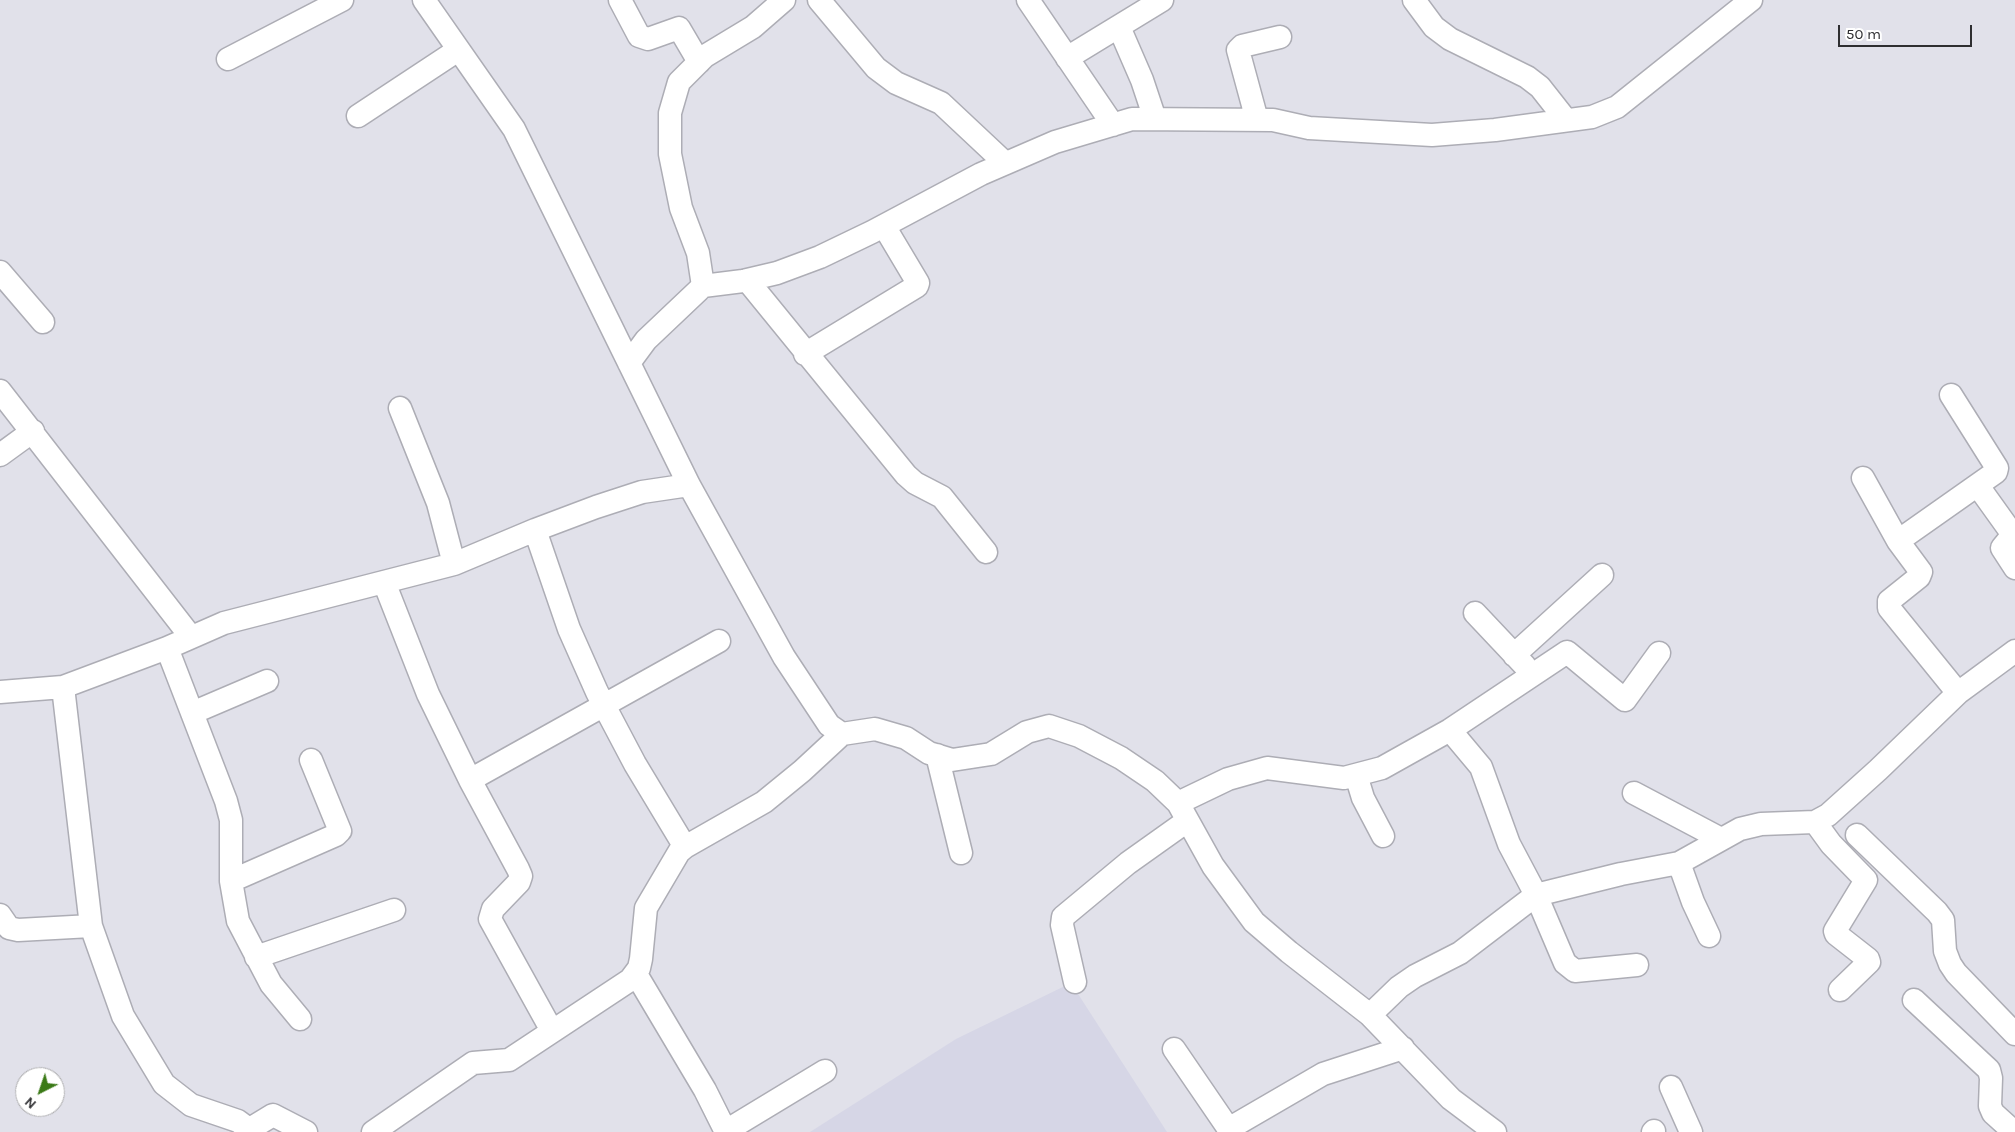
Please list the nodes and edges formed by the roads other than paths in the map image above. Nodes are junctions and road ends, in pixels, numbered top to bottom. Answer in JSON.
{"nodes":[{"id":1,"x":342,"y":0,"type":"edge"},
{"id":2,"x":424,"y":0,"type":"edge"},
{"id":3,"x":620,"y":0,"type":"edge"},
{"id":4,"x":784,"y":0,"type":"edge"},
{"id":5,"x":819,"y":0,"type":"edge"},
{"id":6,"x":1028,"y":0,"type":"edge"},
{"id":7,"x":1162,"y":0,"type":"edge"},
{"id":8,"x":1414,"y":0,"type":"edge"},
{"id":9,"x":1751,"y":0,"type":"edge"},
{"id":10,"x":1119,"y":26,"type":"junction"},
{"id":11,"x":1280,"y":37,"type":"dead end"},
{"id":12,"x":458,"y":50,"type":"junction"},
{"id":13,"x":1068,"y":58,"type":"junction"},
{"id":14,"x":228,"y":59,"type":"dead end"},
{"id":15,"x":698,"y":62,"type":"junction"},
{"id":16,"x":358,"y":116,"type":"dead end"},
{"id":17,"x":1155,"y":119,"type":"junction"},
{"id":18,"x":1257,"y":120,"type":"junction"},
{"id":19,"x":1566,"y":120,"type":"junction"},
{"id":20,"x":1113,"y":125,"type":"junction"},
{"id":21,"x":1005,"y":164,"type":"junction"},
{"id":22,"x":884,"y":226,"type":"junction"},
{"id":23,"x":0,"y":272,"type":"edge"},
{"id":24,"x":747,"y":280,"type":"junction"},
{"id":25,"x":703,"y":286,"type":"junction"},
{"id":26,"x":43,"y":322,"type":"dead end"},
{"id":27,"x":805,"y":354,"type":"junction"},
{"id":28,"x":629,"y":364,"type":"junction"},
{"id":29,"x":0,"y":391,"type":"edge"},
{"id":30,"x":1951,"y":395,"type":"dead end"},
{"id":31,"x":400,"y":408,"type":"dead end"},
{"id":32,"x":33,"y":431,"type":"junction"},
{"id":33,"x":0,"y":455,"type":"edge"},
{"id":34,"x":1863,"y":478,"type":"dead end"},
{"id":35,"x":689,"y":485,"type":"junction"},
{"id":36,"x":1978,"y":486,"type":"junction"},
{"id":37,"x":535,"y":530,"type":"junction"},
{"id":38,"x":1898,"y":541,"type":"junction"},
{"id":39,"x":986,"y":552,"type":"dead end"},
{"id":40,"x":454,"y":564,"type":"junction"},
{"id":41,"x":2015,"y":568,"type":"edge"},
{"id":42,"x":1602,"y":575,"type":"dead end"},
{"id":43,"x":384,"y":582,"type":"junction"},
{"id":44,"x":1475,"y":613,"type":"dead end"},
{"id":45,"x":191,"y":637,"type":"junction"},
{"id":46,"x":719,"y":641,"type":"dead end"},
{"id":47,"x":167,"y":648,"type":"junction"},
{"id":48,"x":2015,"y":651,"type":"edge"},
{"id":49,"x":1659,"y":653,"type":"dead end"},
{"id":50,"x":1514,"y":655,"type":"junction"},
{"id":51,"x":1532,"y":674,"type":"junction"},
{"id":52,"x":267,"y":681,"type":"dead end"},
{"id":53,"x":63,"y":687,"type":"junction"},
{"id":54,"x":0,"y":692,"type":"edge"},
{"id":55,"x":1958,"y":693,"type":"junction"},
{"id":56,"x":603,"y":704,"type":"junction"},
{"id":57,"x":192,"y":713,"type":"junction"},
{"id":58,"x":1450,"y":730,"type":"junction"},
{"id":59,"x":842,"y":734,"type":"junction"},
{"id":60,"x":937,"y":755,"type":"junction"},
{"id":61,"x":311,"y":760,"type":"dead end"},
{"id":62,"x":1356,"y":776,"type":"junction"},
{"id":63,"x":470,"y":780,"type":"junction"},
{"id":64,"x":1634,"y":793,"type":"dead end"},
{"id":65,"x":1183,"y":812,"type":"junction"},
{"id":66,"x":1815,"y":822,"type":"junction"},
{"id":67,"x":1857,"y":835,"type":"dead end"},
{"id":68,"x":1383,"y":836,"type":"dead end"},
{"id":69,"x":1721,"y":839,"type":"junction"},
{"id":70,"x":685,"y":847,"type":"junction"},
{"id":71,"x":961,"y":853,"type":"dead end"},
{"id":72,"x":1679,"y":863,"type":"junction"},
{"id":73,"x":232,"y":881,"type":"junction"},
{"id":74,"x":1536,"y":895,"type":"junction"},
{"id":75,"x":394,"y":910,"type":"dead end"},
{"id":76,"x":0,"y":915,"type":"edge"},
{"id":77,"x":91,"y":926,"type":"junction"},
{"id":78,"x":1709,"y":936,"type":"dead end"},
{"id":79,"x":256,"y":957,"type":"junction"},
{"id":80,"x":1637,"y":965,"type":"dead end"},
{"id":81,"x":636,"y":974,"type":"junction"},
{"id":82,"x":1075,"y":982,"type":"dead end"},
{"id":83,"x":1840,"y":990,"type":"dead end"},
{"id":84,"x":1914,"y":1000,"type":"dead end"},
{"id":85,"x":1370,"y":1015,"type":"junction"},
{"id":86,"x":300,"y":1019,"type":"dead end"},
{"id":87,"x":552,"y":1031,"type":"junction"},
{"id":88,"x":2015,"y":1034,"type":"edge"},
{"id":89,"x":1403,"y":1048,"type":"junction"},
{"id":90,"x":1174,"y":1049,"type":"dead end"},
{"id":91,"x":825,"y":1071,"type":"dead end"},
{"id":92,"x":1671,"y":1087,"type":"dead end"},
{"id":93,"x":252,"y":1131,"type":"edge"},
{"id":94,"x":726,"y":1131,"type":"edge"},
{"id":95,"x":306,"y":1132,"type":"edge"},
{"id":96,"x":375,"y":1132,"type":"edge"},
{"id":97,"x":1495,"y":1132,"type":"edge"},
{"id":98,"x":1691,"y":1132,"type":"edge"},
{"id":99,"x":2014,"y":1132,"type":"edge"}],
"edges":[{"from":1,"to":14,"type":"street"},
{"from":2,"to":12,"type":"street"},
{"from":3,"to":15,"type":"street"},
{"from":4,"to":15,"type":"street"},
{"from":5,"to":21,"type":"street"},
{"from":6,"to":13,"type":"street"},
{"from":7,"to":10,"type":"street"},
{"from":8,"to":19,"type":"street"},
{"from":9,"to":19,"type":"street"},
{"from":10,"to":13,"type":"street"},
{"from":10,"to":17,"type":"street"},
{"from":11,"to":18,"type":"street"},
{"from":12,"to":16,"type":"street"},
{"from":12,"to":28,"type":"street"},
{"from":13,"to":20,"type":"street"},
{"from":15,"to":25,"type":"street"},
{"from":17,"to":18,"type":"street"},
{"from":17,"to":20,"type":"street"},
{"from":18,"to":19,"type":"street"},
{"from":20,"to":21,"type":"street"},
{"from":21,"to":22,"type":"street"},
{"from":22,"to":24,"type":"street"},
{"from":22,"to":27,"type":"street"},
{"from":23,"to":26,"type":"street"},
{"from":24,"to":25,"type":"street"},
{"from":24,"to":27,"type":"street"},
{"from":25,"to":28,"type":"street"},
{"from":27,"to":39,"type":"street"},
{"from":28,"to":35,"type":"street"},
{"from":29,"to":32,"type":"street"},
{"from":30,"to":36,"type":"street"},
{"from":31,"to":40,"type":"street"},
{"from":32,"to":33,"type":"street"},
{"from":32,"to":45,"type":"street"},
{"from":34,"to":38,"type":"street"},
{"from":35,"to":37,"type":"street"},
{"from":35,"to":59,"type":"street"},
{"from":36,"to":38,"type":"street"},
{"from":36,"to":41,"type":"street"},
{"from":37,"to":40,"type":"street"},
{"from":37,"to":56,"type":"street"},
{"from":38,"to":55,"type":"street"},
{"from":40,"to":43,"type":"street"},
{"from":42,"to":50,"type":"street"},
{"from":43,"to":45,"type":"street"},
{"from":43,"to":63,"type":"street"},
{"from":44,"to":50,"type":"street"},
{"from":45,"to":47,"type":"street"},
{"from":46,"to":56,"type":"street"},
{"from":47,"to":53,"type":"street"},
{"from":47,"to":57,"type":"street"},
{"from":48,"to":55,"type":"street"},
{"from":49,"to":51,"type":"street"},
{"from":50,"to":51,"type":"street"},
{"from":51,"to":58,"type":"street"},
{"from":52,"to":57,"type":"street"},
{"from":53,"to":54,"type":"street"},
{"from":53,"to":77,"type":"street"},
{"from":55,"to":66,"type":"street"},
{"from":56,"to":63,"type":"street"},
{"from":56,"to":70,"type":"street"},
{"from":57,"to":73,"type":"street"},
{"from":58,"to":62,"type":"street"},
{"from":58,"to":74,"type":"street"},
{"from":59,"to":60,"type":"street"},
{"from":59,"to":70,"type":"street"},
{"from":60,"to":65,"type":"street"},
{"from":60,"to":71,"type":"street"},
{"from":61,"to":73,"type":"street"},
{"from":62,"to":65,"type":"street"},
{"from":62,"to":68,"type":"street"},
{"from":63,"to":87,"type":"street"},
{"from":64,"to":69,"type":"street"},
{"from":65,"to":82,"type":"street"},
{"from":65,"to":85,"type":"street"},
{"from":66,"to":69,"type":"street"},
{"from":66,"to":83,"type":"street"},
{"from":67,"to":88,"type":"street"},
{"from":69,"to":72,"type":"street"},
{"from":70,"to":81,"type":"street"},
{"from":72,"to":74,"type":"street"},
{"from":72,"to":78,"type":"street"},
{"from":73,"to":79,"type":"street"},
{"from":74,"to":80,"type":"street"},
{"from":74,"to":85,"type":"street"},
{"from":75,"to":79,"type":"street"},
{"from":76,"to":77,"type":"street"},
{"from":77,"to":93,"type":"street"},
{"from":79,"to":86,"type":"street"},
{"from":81,"to":87,"type":"street"},
{"from":81,"to":94,"type":"street"},
{"from":84,"to":99,"type":"street"},
{"from":85,"to":89,"type":"street"},
{"from":87,"to":96,"type":"street"},
{"from":89,"to":90,"type":"street"},
{"from":89,"to":97,"type":"street"},
{"from":91,"to":94,"type":"street"},
{"from":92,"to":98,"type":"street"},
{"from":93,"to":95,"type":"street"}]}
